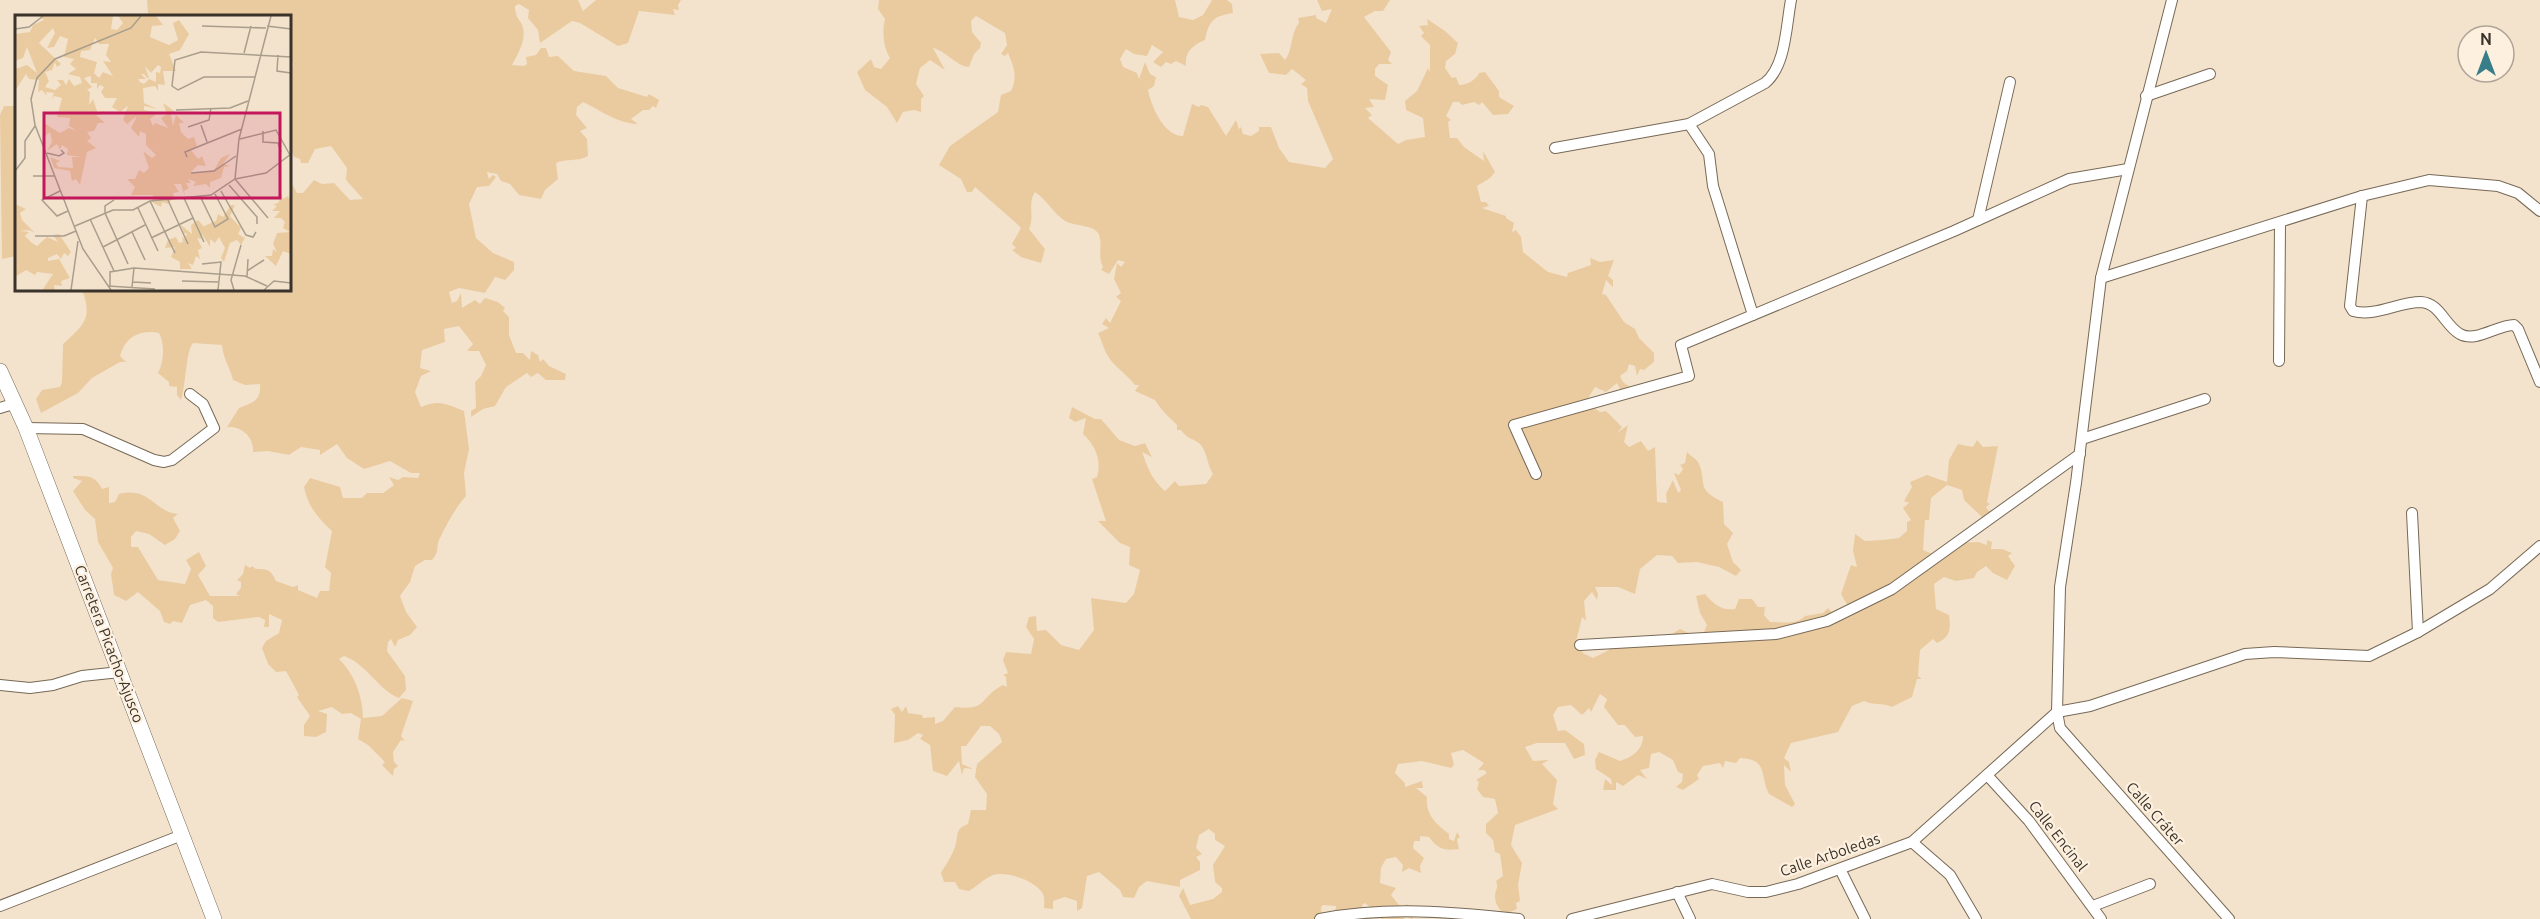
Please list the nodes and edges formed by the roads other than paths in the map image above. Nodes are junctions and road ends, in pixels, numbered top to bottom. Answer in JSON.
{"nodes":[{"id":1,"x":1791,"y":0,"type":"edge"},
{"id":2,"x":2172,"y":0,"type":"edge"},
{"id":3,"x":2210,"y":74,"type":"dead end"},
{"id":4,"x":2010,"y":82,"type":"dead end"},
{"id":5,"x":2146,"y":96,"type":"junction"},
{"id":6,"x":1689,"y":124,"type":"junction"},
{"id":7,"x":1555,"y":148,"type":"dead end"},
{"id":8,"x":2128,"y":169,"type":"junction"},
{"id":9,"x":2362,"y":196,"type":"junction"},
{"id":10,"x":2540,"y":211,"type":"edge"},
{"id":11,"x":1978,"y":220,"type":"junction"},
{"id":12,"x":2280,"y":223,"type":"junction"},
{"id":13,"x":2101,"y":278,"type":"junction"},
{"id":14,"x":1753,"y":315,"type":"junction"},
{"id":15,"x":2279,"y":361,"type":"dead end"},
{"id":16,"x":0,"y":371,"type":"edge"},
{"id":17,"x":2540,"y":382,"type":"edge"},
{"id":18,"x":190,"y":394,"type":"dead end"},
{"id":19,"x":2205,"y":399,"type":"dead end"},
{"id":20,"x":7,"y":406,"type":"edge"},
{"id":21,"x":26,"y":428,"type":"junction"},
{"id":22,"x":2082,"y":439,"type":"junction"},
{"id":23,"x":2080,"y":454,"type":"junction"},
{"id":24,"x":1536,"y":474,"type":"dead end"},
{"id":25,"x":2412,"y":513,"type":"dead end"},
{"id":26,"x":2540,"y":546,"type":"edge"},
{"id":27,"x":2418,"y":632,"type":"junction"},
{"id":28,"x":1580,"y":645,"type":"dead end"},
{"id":29,"x":120,"y":672,"type":"junction"},
{"id":30,"x":0,"y":685,"type":"edge"},
{"id":31,"x":2057,"y":712,"type":"junction"},
{"id":32,"x":1987,"y":775,"type":"junction"},
{"id":33,"x":183,"y":835,"type":"junction"},
{"id":34,"x":1912,"y":842,"type":"junction"},
{"id":35,"x":1840,"y":869,"type":"junction"},
{"id":36,"x":2150,"y":884,"type":"dead end"},
{"id":37,"x":1677,"y":892,"type":"junction"},
{"id":38,"x":0,"y":906,"type":"edge"},
{"id":39,"x":2093,"y":906,"type":"junction"},
{"id":40,"x":214,"y":919,"type":"edge"},
{"id":41,"x":1321,"y":919,"type":"edge"},
{"id":42,"x":1512,"y":919,"type":"edge"},
{"id":43,"x":1572,"y":919,"type":"edge"},
{"id":44,"x":1690,"y":919,"type":"edge"},
{"id":45,"x":1865,"y":919,"type":"edge"},
{"id":46,"x":1976,"y":919,"type":"edge"},
{"id":47,"x":2101,"y":919,"type":"edge"},
{"id":48,"x":2229,"y":919,"type":"edge"}],
"edges":[{"from":1,"to":6,"type":"street"},
{"from":2,"to":5,"type":"street"},
{"from":3,"to":5,"type":"street"},
{"from":4,"to":11,"type":"street"},
{"from":5,"to":8,"type":"street"},
{"from":6,"to":7,"type":"street"},
{"from":6,"to":14,"type":"street"},
{"from":8,"to":11,"type":"street"},
{"from":8,"to":13,"type":"street"},
{"from":9,"to":10,"type":"street"},
{"from":9,"to":12,"type":"street"},
{"from":9,"to":17,"type":"street"},
{"from":11,"to":14,"type":"street"},
{"from":12,"to":13,"type":"street"},
{"from":12,"to":15,"type":"street"},
{"from":13,"to":22,"type":"street"},
{"from":14,"to":24,"type":"street"},
{"from":16,"to":20,"type":"main road","name":"Carretera Picacho-Ajusco"},
{"from":18,"to":21,"type":"street"},
{"from":19,"to":22,"type":"street"},
{"from":20,"to":21,"type":"main road","name":"Carretera Picacho-Ajusco"},
{"from":21,"to":29,"type":"main road","name":"Carretera Picacho-Ajusco"},
{"from":22,"to":23,"type":"street"},
{"from":23,"to":28,"type":"street"},
{"from":23,"to":31,"type":"street"},
{"from":25,"to":27,"type":"street"},
{"from":26,"to":27,"type":"street"},
{"from":27,"to":31,"type":"street"},
{"from":29,"to":30,"type":"street"},
{"from":29,"to":33,"type":"main road","name":"Carretera Picacho-Ajusco"},
{"from":31,"to":32,"type":"street","name":"Calle Arboledas"},
{"from":31,"to":48,"type":"street","name":"Calle Cráter"},
{"from":32,"to":34,"type":"street","name":"Calle Arboledas"},
{"from":32,"to":39,"type":"street","name":"Calle Encinal"},
{"from":33,"to":38,"type":"street"},
{"from":33,"to":40,"type":"main road","name":"Carretera Picacho-Ajusco"},
{"from":34,"to":35,"type":"street","name":"Calle Arboledas"},
{"from":34,"to":46,"type":"street"},
{"from":35,"to":37,"type":"street","name":"Calle Arboledas"},
{"from":35,"to":45,"type":"street"},
{"from":36,"to":39,"type":"street"},
{"from":37,"to":43,"type":"street","name":"Calle Arboledas"},
{"from":37,"to":44,"type":"street"},
{"from":39,"to":47,"type":"street","name":"Calle Encinal"},
{"from":41,"to":42,"type":"street"}]}
